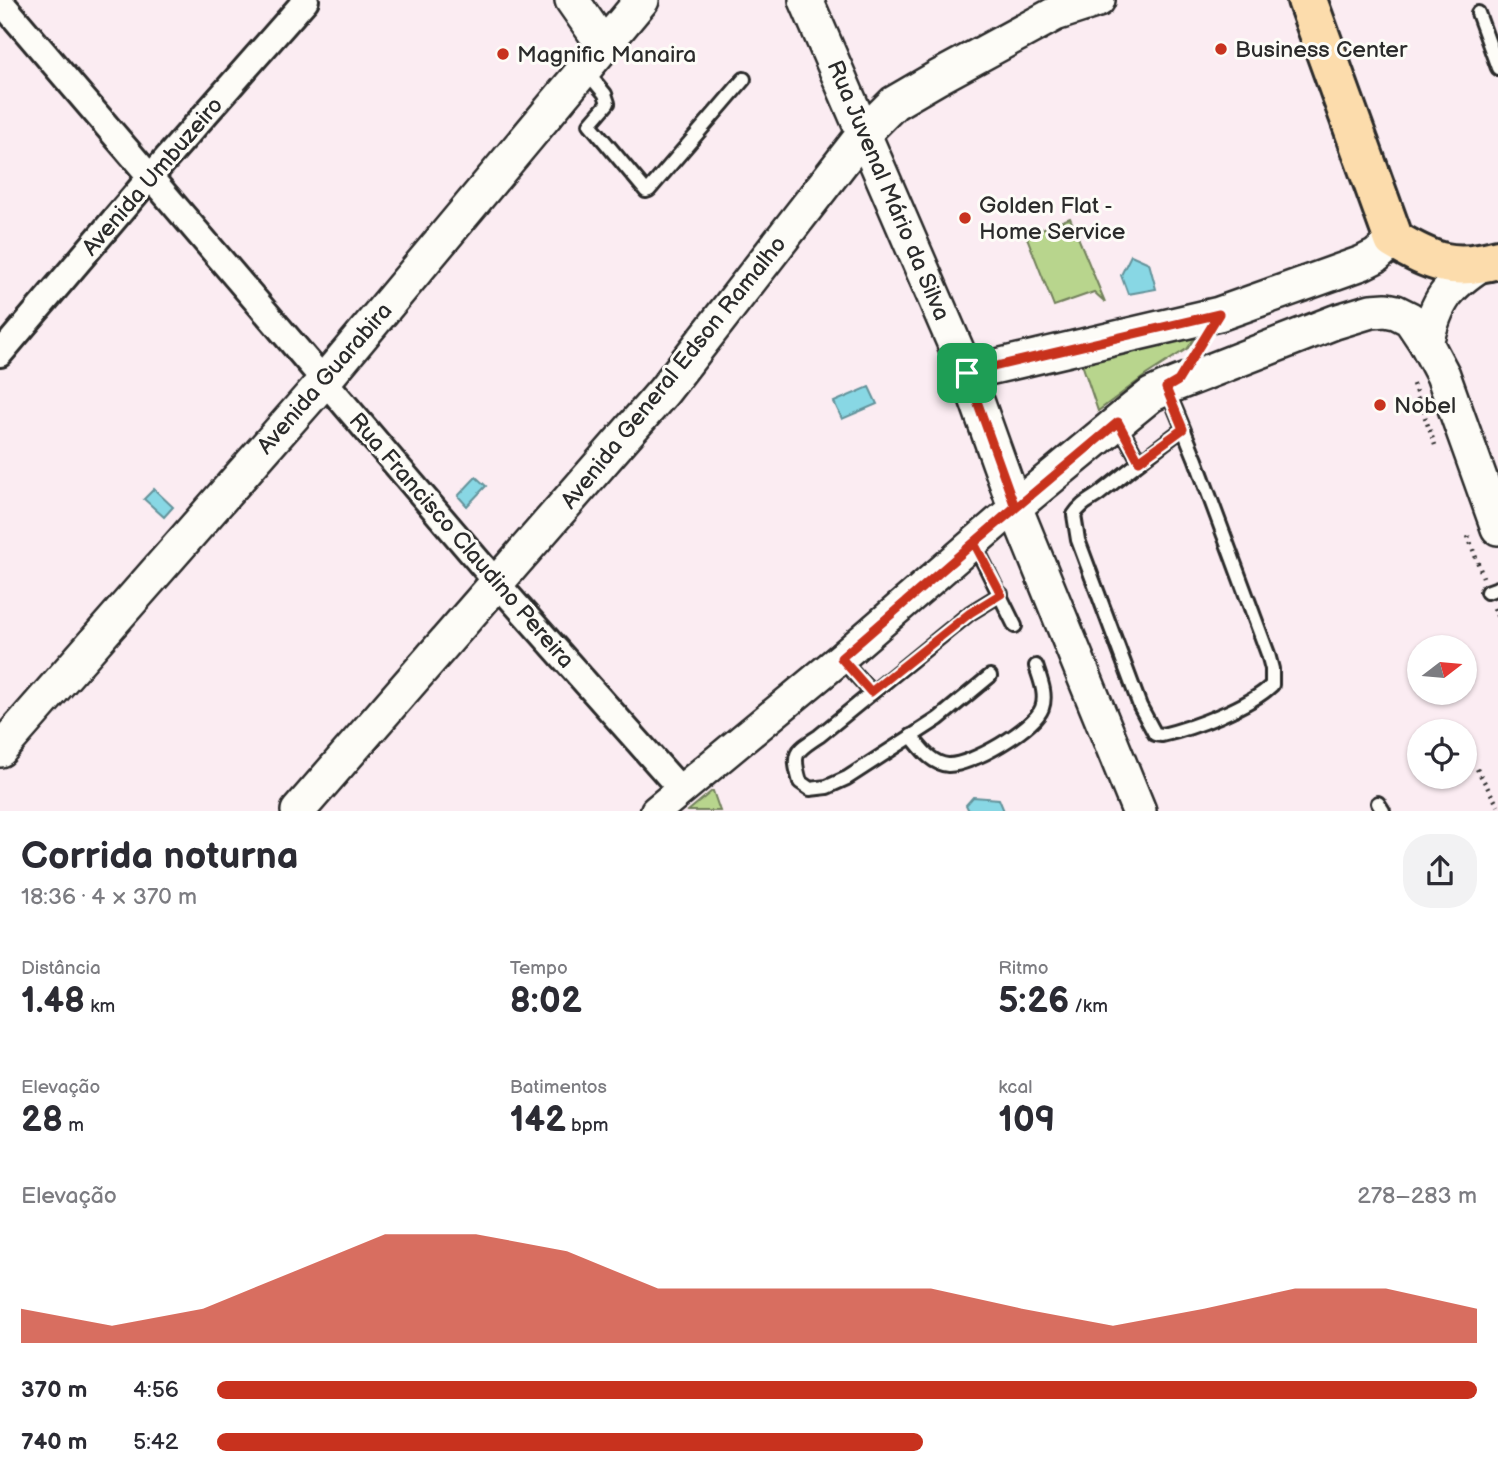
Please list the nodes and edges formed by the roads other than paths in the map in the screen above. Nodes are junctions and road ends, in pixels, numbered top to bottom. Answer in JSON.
{"nodes":[{"id":1,"x":306,"y":0,"type":"edge"},
{"id":2,"x":572,"y":0,"type":"edge"},
{"id":3,"x":642,"y":0,"type":"edge"},
{"id":4,"x":806,"y":0,"type":"edge"},
{"id":5,"x":1098,"y":0,"type":"edge"},
{"id":6,"x":1307,"y":0,"type":"edge"},
{"id":7,"x":0,"y":1,"type":"edge"},
{"id":8,"x":1052,"y":7,"type":"edge"},
{"id":9,"x":1478,"y":13,"type":"dead end"},
{"id":10,"x":594,"y":58,"type":"junction"},
{"id":11,"x":1498,"y":68,"type":"edge"},
{"id":12,"x":744,"y":79,"type":"dead end"},
{"id":13,"x":865,"y":132,"type":"junction"},
{"id":14,"x":151,"y":176,"type":"junction"},
{"id":15,"x":1394,"y":240,"type":"junction"},
{"id":16,"x":1491,"y":261,"type":"edge"},
{"id":17,"x":1219,"y":314,"type":"junction"},
{"id":18,"x":1426,"y":343,"type":"junction"},
{"id":19,"x":0,"y":354,"type":"edge"},
{"id":20,"x":967,"y":373,"type":"junction"},
{"id":21,"x":324,"y":381,"type":"junction"},
{"id":22,"x":1172,"y":384,"type":"junction"},
{"id":23,"x":1118,"y":422,"type":"junction"},
{"id":24,"x":1183,"y":429,"type":"junction"},
{"id":25,"x":1139,"y":461,"type":"junction"},
{"id":26,"x":1015,"y":507,"type":"junction"},
{"id":27,"x":1498,"y":528,"type":"edge"},
{"id":28,"x":974,"y":543,"type":"junction"},
{"id":29,"x":497,"y":583,"type":"junction"},
{"id":30,"x":1001,"y":594,"type":"junction"},
{"id":31,"x":1015,"y":626,"type":"dead end"},
{"id":32,"x":841,"y":658,"type":"junction"},
{"id":33,"x":1036,"y":666,"type":"dead end"},
{"id":34,"x":990,"y":676,"type":"dead end"},
{"id":35,"x":871,"y":692,"type":"junction"},
{"id":36,"x":911,"y":736,"type":"junction"},
{"id":37,"x":0,"y":750,"type":"edge"},
{"id":38,"x":681,"y":790,"type":"junction"},
{"id":39,"x":298,"y":811,"type":"edge"},
{"id":40,"x":656,"y":811,"type":"edge"},
{"id":41,"x":1139,"y":811,"type":"edge"}],
"edges":[{"from":1,"to":14,"type":"street","name":"Avenida Umbuzeiro"},
{"from":2,"to":10,"type":"main road"},
{"from":3,"to":10,"type":"main road","name":"Avenida Guarabira"},
{"from":4,"to":13,"type":"main road","name":"Rua Juvenal Mário da Silva"},
{"from":5,"to":8,"type":"main road","name":"Avenida General Edson Ramalho"},
{"from":6,"to":15,"type":"main road"},
{"from":7,"to":14,"type":"street","name":"Rua Francisco Claudino Pereira"},
{"from":8,"to":13,"type":"main road","name":"Avenida General Edson Ramalho"},
{"from":9,"to":11,"type":"lane"},
{"from":10,"to":12,"type":"lane"},
{"from":10,"to":21,"type":"main road","name":"Avenida Guarabira"},
{"from":13,"to":20,"type":"main road","name":"Rua Juvenal Mário da Silva"},
{"from":13,"to":29,"type":"main road","name":"Avenida General Edson Ramalho"},
{"from":14,"to":19,"type":"street","name":"Avenida Umbuzeiro"},
{"from":14,"to":21,"type":"street","name":"Rua Francisco Claudino Pereira"},
{"from":15,"to":16,"type":"main road"},
{"from":15,"to":17,"type":"main road"},
{"from":16,"to":18,"type":"main road"},
{"from":17,"to":20,"type":"main road"},
{"from":17,"to":22,"type":"main road"},
{"from":18,"to":22,"type":"main road"},
{"from":18,"to":27,"type":"main road"},
{"from":20,"to":26,"type":"main road","name":"Rua Juvenal Mário da Silva"},
{"from":21,"to":29,"type":"street","name":"Rua Francisco Claudino Pereira"},
{"from":21,"to":37,"type":"main road","name":"Avenida Guarabira"},
{"from":22,"to":23,"type":"main road"},
{"from":22,"to":24,"type":"lane"},
{"from":23,"to":25,"type":"lane"},
{"from":23,"to":26,"type":"main road"},
{"from":24,"to":25,"type":"lane"},
{"from":24,"to":25,"type":"lane"},
{"from":26,"to":28,"type":"street"},
{"from":26,"to":41,"type":"main road","name":"Rua Juvenal Mário da Silva"},
{"from":28,"to":30,"type":"lane"},
{"from":28,"to":32,"type":"street"},
{"from":29,"to":38,"type":"street","name":"Rua Francisco Claudino Pereira"},
{"from":29,"to":39,"type":"main road","name":"Avenida General Edson Ramalho"},
{"from":30,"to":31,"type":"lane"},
{"from":30,"to":35,"type":"lane"},
{"from":32,"to":35,"type":"lane"},
{"from":32,"to":38,"type":"street"},
{"from":33,"to":36,"type":"lane"},
{"from":34,"to":36,"type":"lane"},
{"from":35,"to":36,"type":"lane"},
{"from":38,"to":40,"type":"street"}]}
